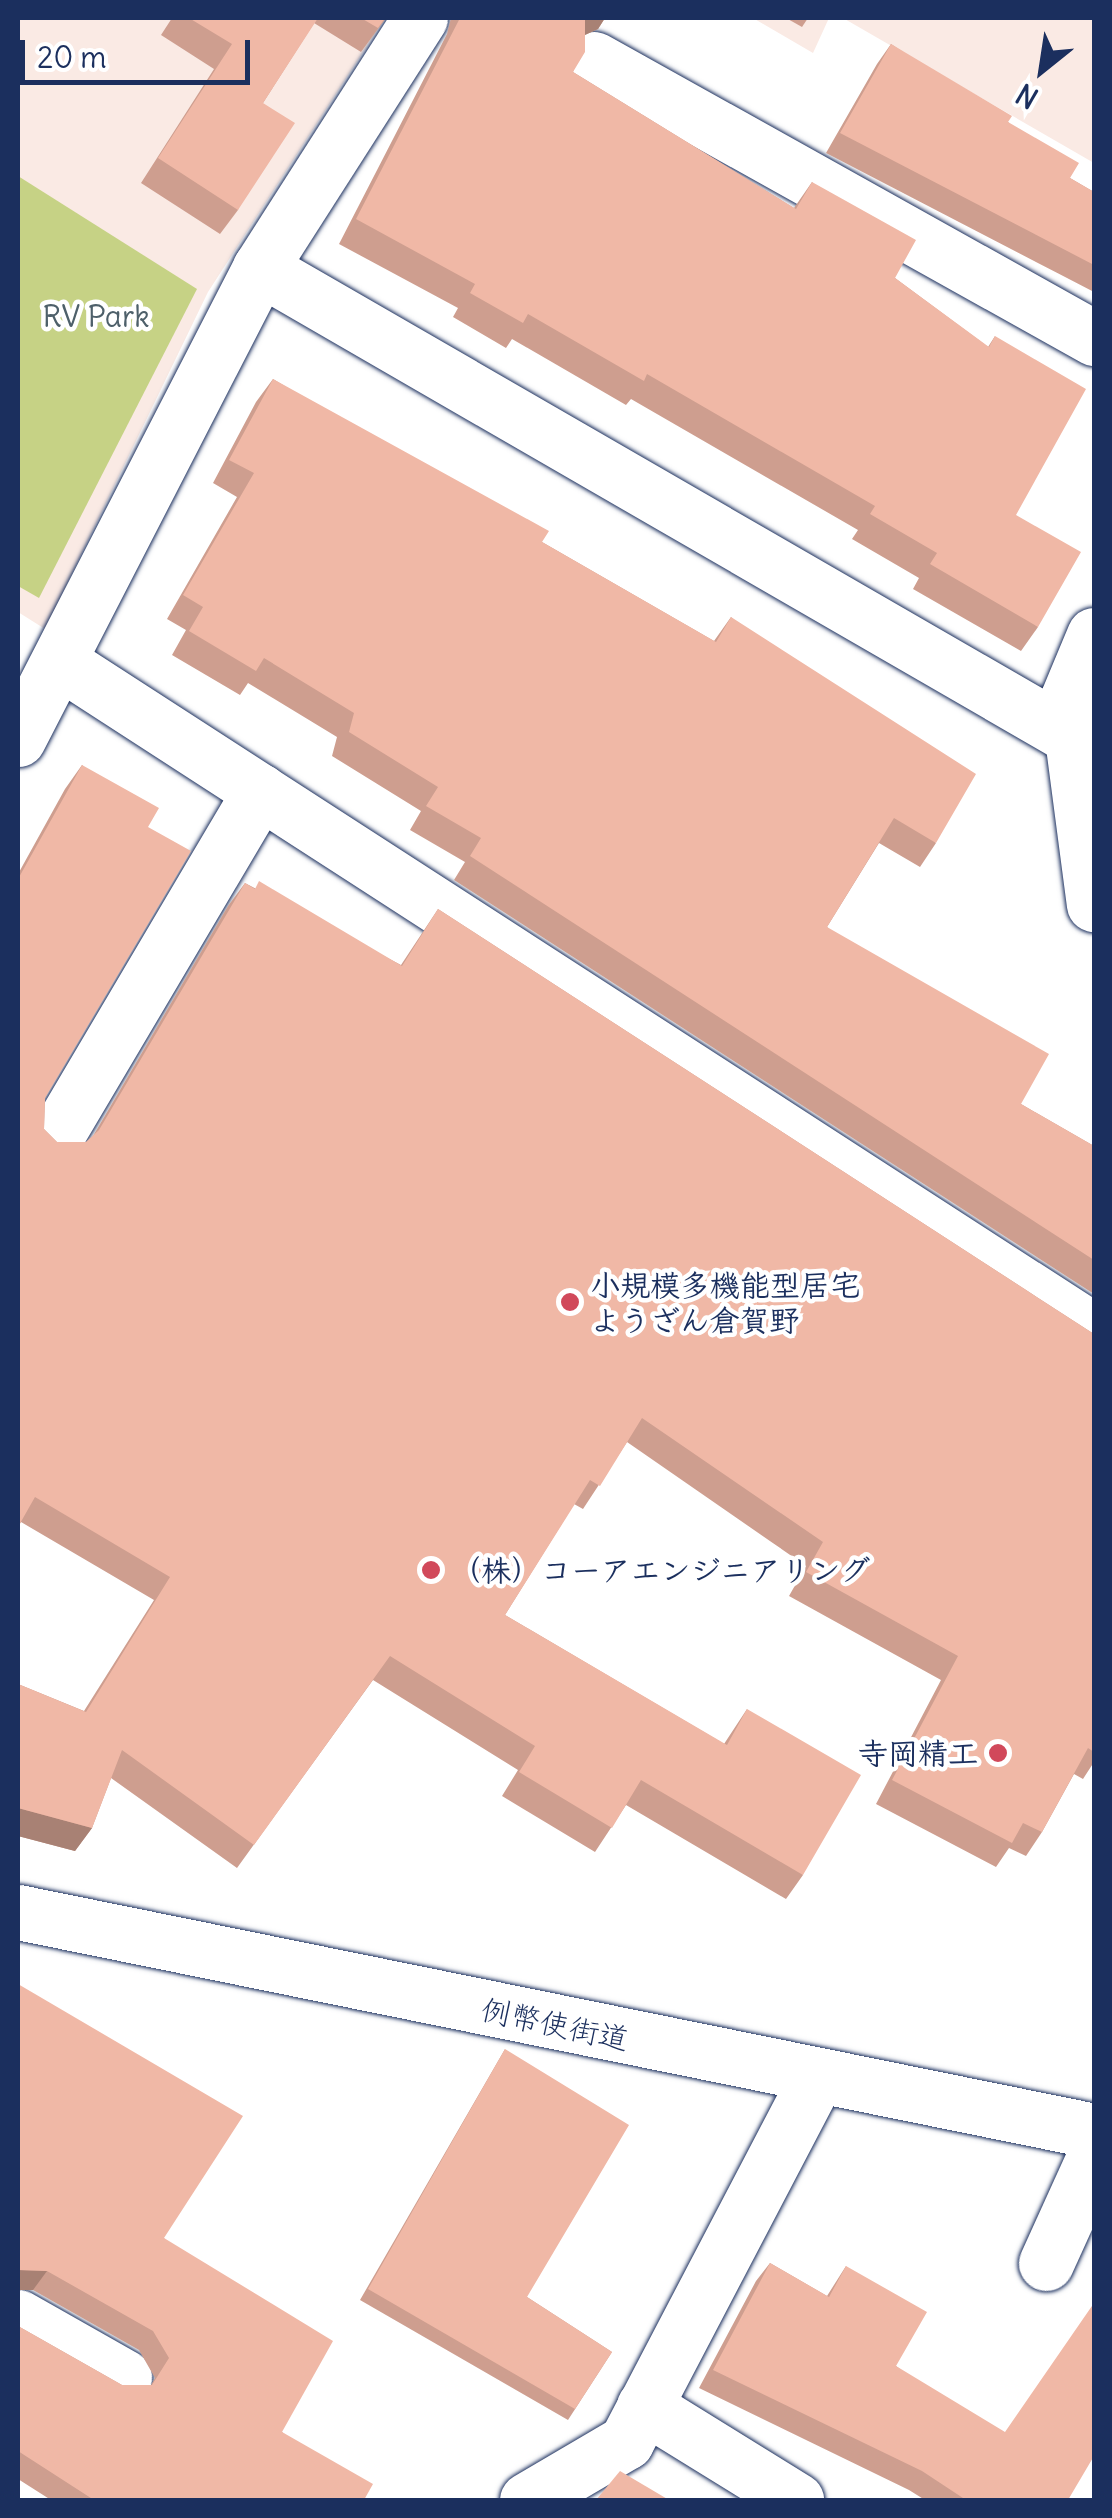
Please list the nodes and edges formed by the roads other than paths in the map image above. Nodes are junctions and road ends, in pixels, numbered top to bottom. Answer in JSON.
{"nodes":[{"id":1,"x":420,"y":18,"type":"edge"},
{"id":2,"x":594,"y":59,"type":"dead end"},
{"id":3,"x":260,"y":268,"type":"junction"},
{"id":4,"x":1094,"y":338,"type":"edge"},
{"id":5,"x":1094,"y":636,"type":"edge"},
{"id":6,"x":60,"y":662,"type":"junction"},
{"id":7,"x":1072,"y":736,"type":"junction"},
{"id":8,"x":18,"y":739,"type":"edge"},
{"id":9,"x":260,"y":790,"type":"junction"},
{"id":10,"x":1094,"y":904,"type":"edge"},
{"id":11,"x":55,"y":1138,"type":"edge"},
{"id":12,"x":1094,"y":1331,"type":"edge"},
{"id":13,"x":18,"y":1912,"type":"edge"},
{"id":14,"x":816,"y":2079,"type":"junction"},
{"id":15,"x":1094,"y":2132,"type":"edge"},
{"id":16,"x":1094,"y":2157,"type":"edge"},
{"id":17,"x":1046,"y":2263,"type":"dead end"},
{"id":18,"x":18,"y":2318,"type":"edge"},
{"id":19,"x":124,"y":2377,"type":"dead end"},
{"id":20,"x":644,"y":2406,"type":"junction"},
{"id":21,"x":527,"y":2500,"type":"edge"},
{"id":22,"x":796,"y":2500,"type":"edge"}],
"edges":[{"from":1,"to":3,"type":"street"},
{"from":2,"to":4,"type":"street"},
{"from":3,"to":6,"type":"street"},
{"from":3,"to":7,"type":"street"},
{"from":5,"to":7,"type":"street"},
{"from":6,"to":8,"type":"street"},
{"from":6,"to":9,"type":"street"},
{"from":7,"to":10,"type":"street"},
{"from":9,"to":11,"type":"street"},
{"from":9,"to":12,"type":"street"},
{"from":13,"to":14,"type":"street","name":"例幣使街道"},
{"from":14,"to":15,"type":"street","name":"例幣使街道"},
{"from":14,"to":20,"type":"street"},
{"from":16,"to":17,"type":"street"},
{"from":18,"to":19,"type":"street"},
{"from":20,"to":21,"type":"street"},
{"from":20,"to":22,"type":"street"}]}
